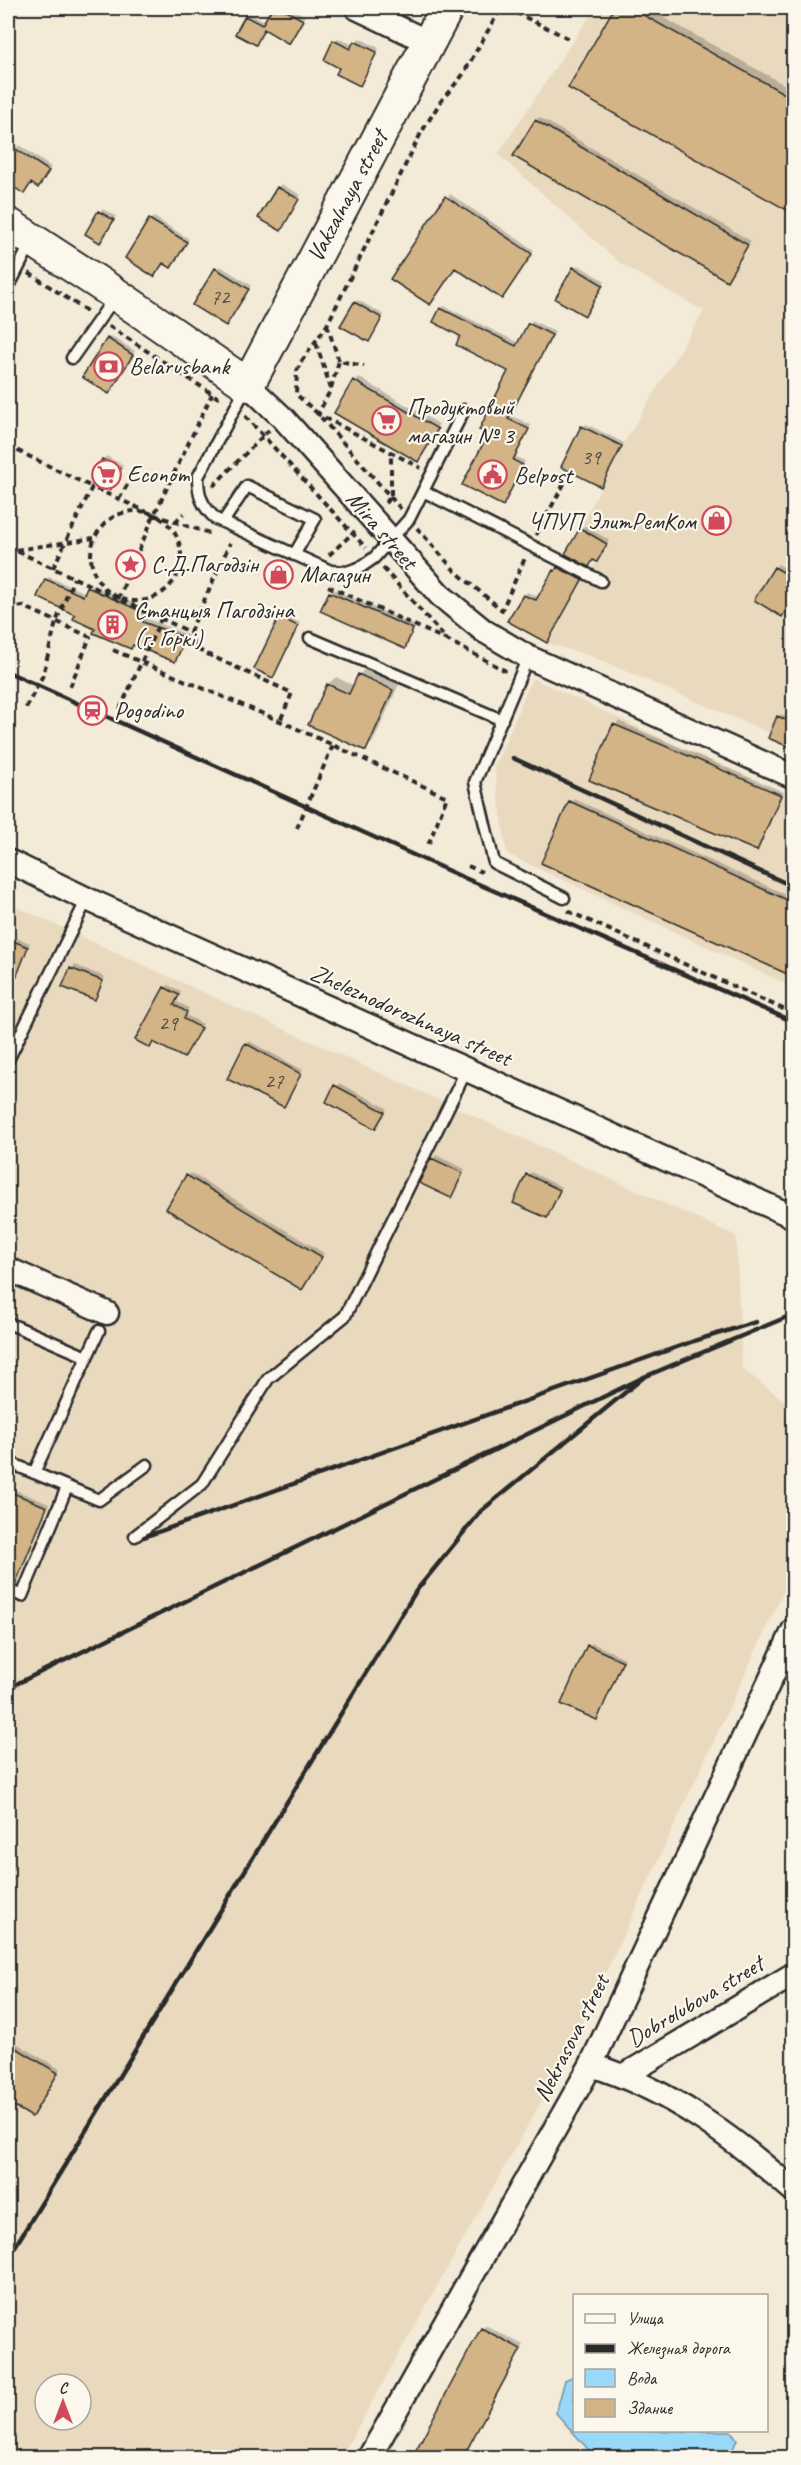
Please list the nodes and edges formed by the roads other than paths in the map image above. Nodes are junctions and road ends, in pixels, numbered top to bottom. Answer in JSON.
{"nodes":[{"id":1,"x":357,"y":8,"type":"edge"},
{"id":2,"x":447,"y":8,"type":"edge"},
{"id":3,"x":428,"y":42,"type":"junction"},
{"id":4,"x":20,"y":244,"type":"edge"},
{"id":5,"x":8,"y":288,"type":"edge"},
{"id":6,"x":108,"y":307,"type":"junction"},
{"id":7,"x":72,"y":358,"type":"dead end"},
{"id":8,"x":240,"y":401,"type":"junction"},
{"id":9,"x":464,"y":410,"type":"dead end"},
{"id":10,"x":423,"y":491,"type":"junction"},
{"id":11,"x":223,"y":522,"type":"junction"},
{"id":12,"x":390,"y":539,"type":"junction"},
{"id":13,"x":294,"y":555,"type":"junction"},
{"id":14,"x":601,"y":581,"type":"dead end"},
{"id":15,"x":310,"y":638,"type":"dead end"},
{"id":16,"x":528,"y":657,"type":"junction"},
{"id":17,"x":502,"y":720,"type":"junction"},
{"id":18,"x":794,"y":777,"type":"edge"},
{"id":19,"x":8,"y":861,"type":"edge"},
{"id":20,"x":87,"y":899,"type":"junction"},
{"id":21,"x":563,"y":903,"type":"road end"},
{"id":22,"x":8,"y":1060,"type":"edge"},
{"id":23,"x":467,"y":1069,"type":"junction"},
{"id":24,"x":794,"y":1217,"type":"edge"},
{"id":25,"x":8,"y":1269,"type":"edge"},
{"id":26,"x":103,"y":1322,"type":"joint"},
{"id":27,"x":8,"y":1323,"type":"edge"},
{"id":28,"x":87,"y":1357,"type":"junction"},
{"id":29,"x":8,"y":1462,"type":"edge"},
{"id":30,"x":147,"y":1465,"type":"dead end"},
{"id":31,"x":34,"y":1473,"type":"junction"},
{"id":32,"x":67,"y":1487,"type":"junction"},
{"id":33,"x":135,"y":1536,"type":"dead end"},
{"id":34,"x":8,"y":1590,"type":"edge"},
{"id":35,"x":794,"y":1629,"type":"edge"},
{"id":36,"x":794,"y":1974,"type":"edge"},
{"id":37,"x":591,"y":2065,"type":"junction"},
{"id":38,"x":625,"y":2075,"type":"junction"},
{"id":39,"x":794,"y":2191,"type":"edge"},
{"id":40,"x":369,"y":2457,"type":"edge"}],
"edges":[{"from":1,"to":3,"type":"street"},
{"from":2,"to":3,"type":"main road","name":"Vakzalnaya street"},
{"from":3,"to":8,"type":"main road","name":"Vakzalnaya street"},
{"from":4,"to":5,"type":"lane"},
{"from":4,"to":6,"type":"main road","name":"Mira street"},
{"from":6,"to":7,"type":"lane"},
{"from":6,"to":8,"type":"main road","name":"Mira street"},
{"from":8,"to":11,"type":"lane"},
{"from":8,"to":12,"type":"street","name":"Mira street"},
{"from":9,"to":10,"type":"lane"},
{"from":10,"to":12,"type":"lane"},
{"from":10,"to":14,"type":"lane"},
{"from":11,"to":13,"type":"lane"},
{"from":11,"to":13,"type":"lane"},
{"from":12,"to":13,"type":"lane"},
{"from":12,"to":16,"type":"street","name":"Mira street"},
{"from":15,"to":17,"type":"lane"},
{"from":16,"to":17,"type":"lane"},
{"from":16,"to":18,"type":"street","name":"Mira street"},
{"from":17,"to":21,"type":"lane"},
{"from":19,"to":20,"type":"street","name":"Zheleznodorozhnaya street"},
{"from":20,"to":22,"type":"lane"},
{"from":20,"to":23,"type":"street","name":"Zheleznodorozhnaya street"},
{"from":23,"to":24,"type":"street","name":"Zheleznodorozhnaya street"},
{"from":23,"to":33,"type":"lane"},
{"from":25,"to":26,"type":"street"},
{"from":26,"to":28,"type":"lane"},
{"from":27,"to":28,"type":"lane"},
{"from":28,"to":31,"type":"lane"},
{"from":29,"to":31,"type":"lane"},
{"from":30,"to":32,"type":"lane"},
{"from":31,"to":32,"type":"lane"},
{"from":32,"to":34,"type":"lane"},
{"from":35,"to":37,"type":"street","name":"Nekrasova street"},
{"from":36,"to":38,"type":"street","name":"Dobrolubova street"},
{"from":37,"to":38,"type":"street"},
{"from":37,"to":40,"type":"street","name":"Nekrasova street"},
{"from":38,"to":39,"type":"street"}]}
